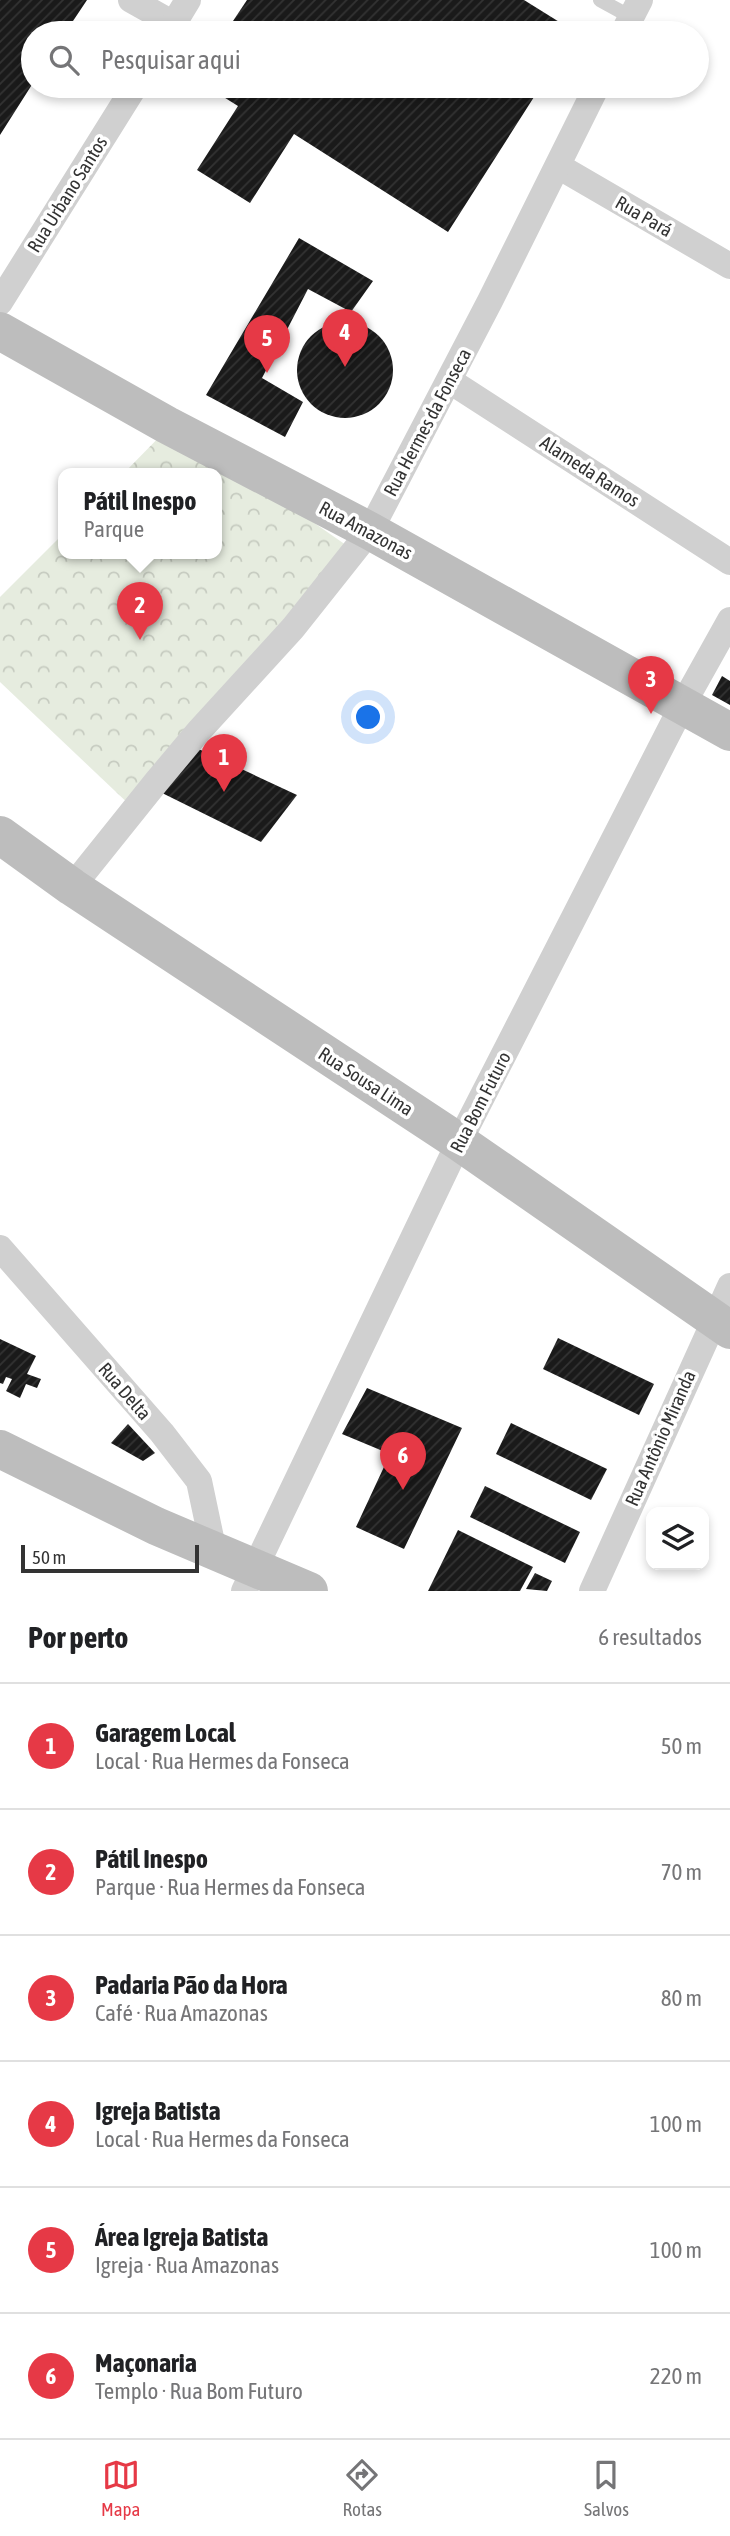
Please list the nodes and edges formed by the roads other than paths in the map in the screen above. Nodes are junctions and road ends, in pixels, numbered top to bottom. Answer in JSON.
{"nodes":[{"id":1,"x":131,"y":0,"type":"edge"},
{"id":2,"x":188,"y":0,"type":"edge"},
{"id":3,"x":600,"y":0,"type":"edge"},
{"id":4,"x":631,"y":17,"type":"edge"},
{"id":5,"x":160,"y":21,"type":"edge"},
{"id":6,"x":176,"y":21,"type":"edge"},
{"id":7,"x":128,"y":98,"type":"edge"},
{"id":8,"x":591,"y":98,"type":"edge"},
{"id":9,"x":558,"y":166,"type":"junction"},
{"id":10,"x":730,"y":266,"type":"edge"},
{"id":11,"x":0,"y":302,"type":"edge"},
{"id":12,"x":0,"y":331,"type":"edge"},
{"id":13,"x":450,"y":381,"type":"junction"},
{"id":14,"x":370,"y":531,"type":"junction"},
{"id":15,"x":730,"y":562,"type":"edge"},
{"id":16,"x":730,"y":620,"type":"edge"},
{"id":17,"x":682,"y":706,"type":"junction"},
{"id":18,"x":730,"y":732,"type":"edge"},
{"id":19,"x":0,"y":835,"type":"edge"},
{"id":20,"x":72,"y":887,"type":"junction"},
{"id":21,"x":459,"y":1142,"type":"junction"},
{"id":22,"x":0,"y":1248,"type":"edge"},
{"id":23,"x":724,"y":1312,"type":"edge"},
{"id":24,"x":0,"y":1449,"type":"edge"},
{"id":25,"x":214,"y":1552,"type":"junction"},
{"id":26,"x":276,"y":1585,"type":"edge"},
{"id":27,"x":592,"y":1591,"type":"edge"}],
"edges":[{"from":1,"to":5,"type":"street"},
{"from":2,"to":6,"type":"street"},
{"from":3,"to":4,"type":"lane"},
{"from":7,"to":11,"type":"street","name":"Rua Urbano Santos"},
{"from":8,"to":9,"type":"street","name":"Rua Hermes da Fonseca"},
{"from":9,"to":10,"type":"street","name":"Rua Pará"},
{"from":9,"to":13,"type":"street","name":"Rua Hermes da Fonseca"},
{"from":12,"to":14,"type":"street","name":"Rua Amazonas"},
{"from":13,"to":14,"type":"street","name":"Rua Hermes da Fonseca"},
{"from":13,"to":15,"type":"street","name":"Alameda Ramos"},
{"from":14,"to":17,"type":"street","name":"Rua Amazonas"},
{"from":14,"to":20,"type":"street","name":"Rua Hermes da Fonseca"},
{"from":16,"to":17,"type":"street","name":"Rua Bom Futuro"},
{"from":17,"to":18,"type":"street","name":"Rua Amazonas"},
{"from":17,"to":21,"type":"street","name":"Rua Bom Futuro"},
{"from":19,"to":20,"type":"street","name":"Rua Sousa Lima"},
{"from":20,"to":21,"type":"street","name":"Rua Sousa Lima"},
{"from":21,"to":23,"type":"street","name":"Rua Sousa Lima"},
{"from":21,"to":26,"type":"street","name":"Rua Bom Futuro"},
{"from":22,"to":25,"type":"street","name":"Rua Delta"},
{"from":23,"to":27,"type":"street","name":"Rua Antônio Miranda"},
{"from":24,"to":25,"type":"street"},
{"from":25,"to":26,"type":"street"}]}
